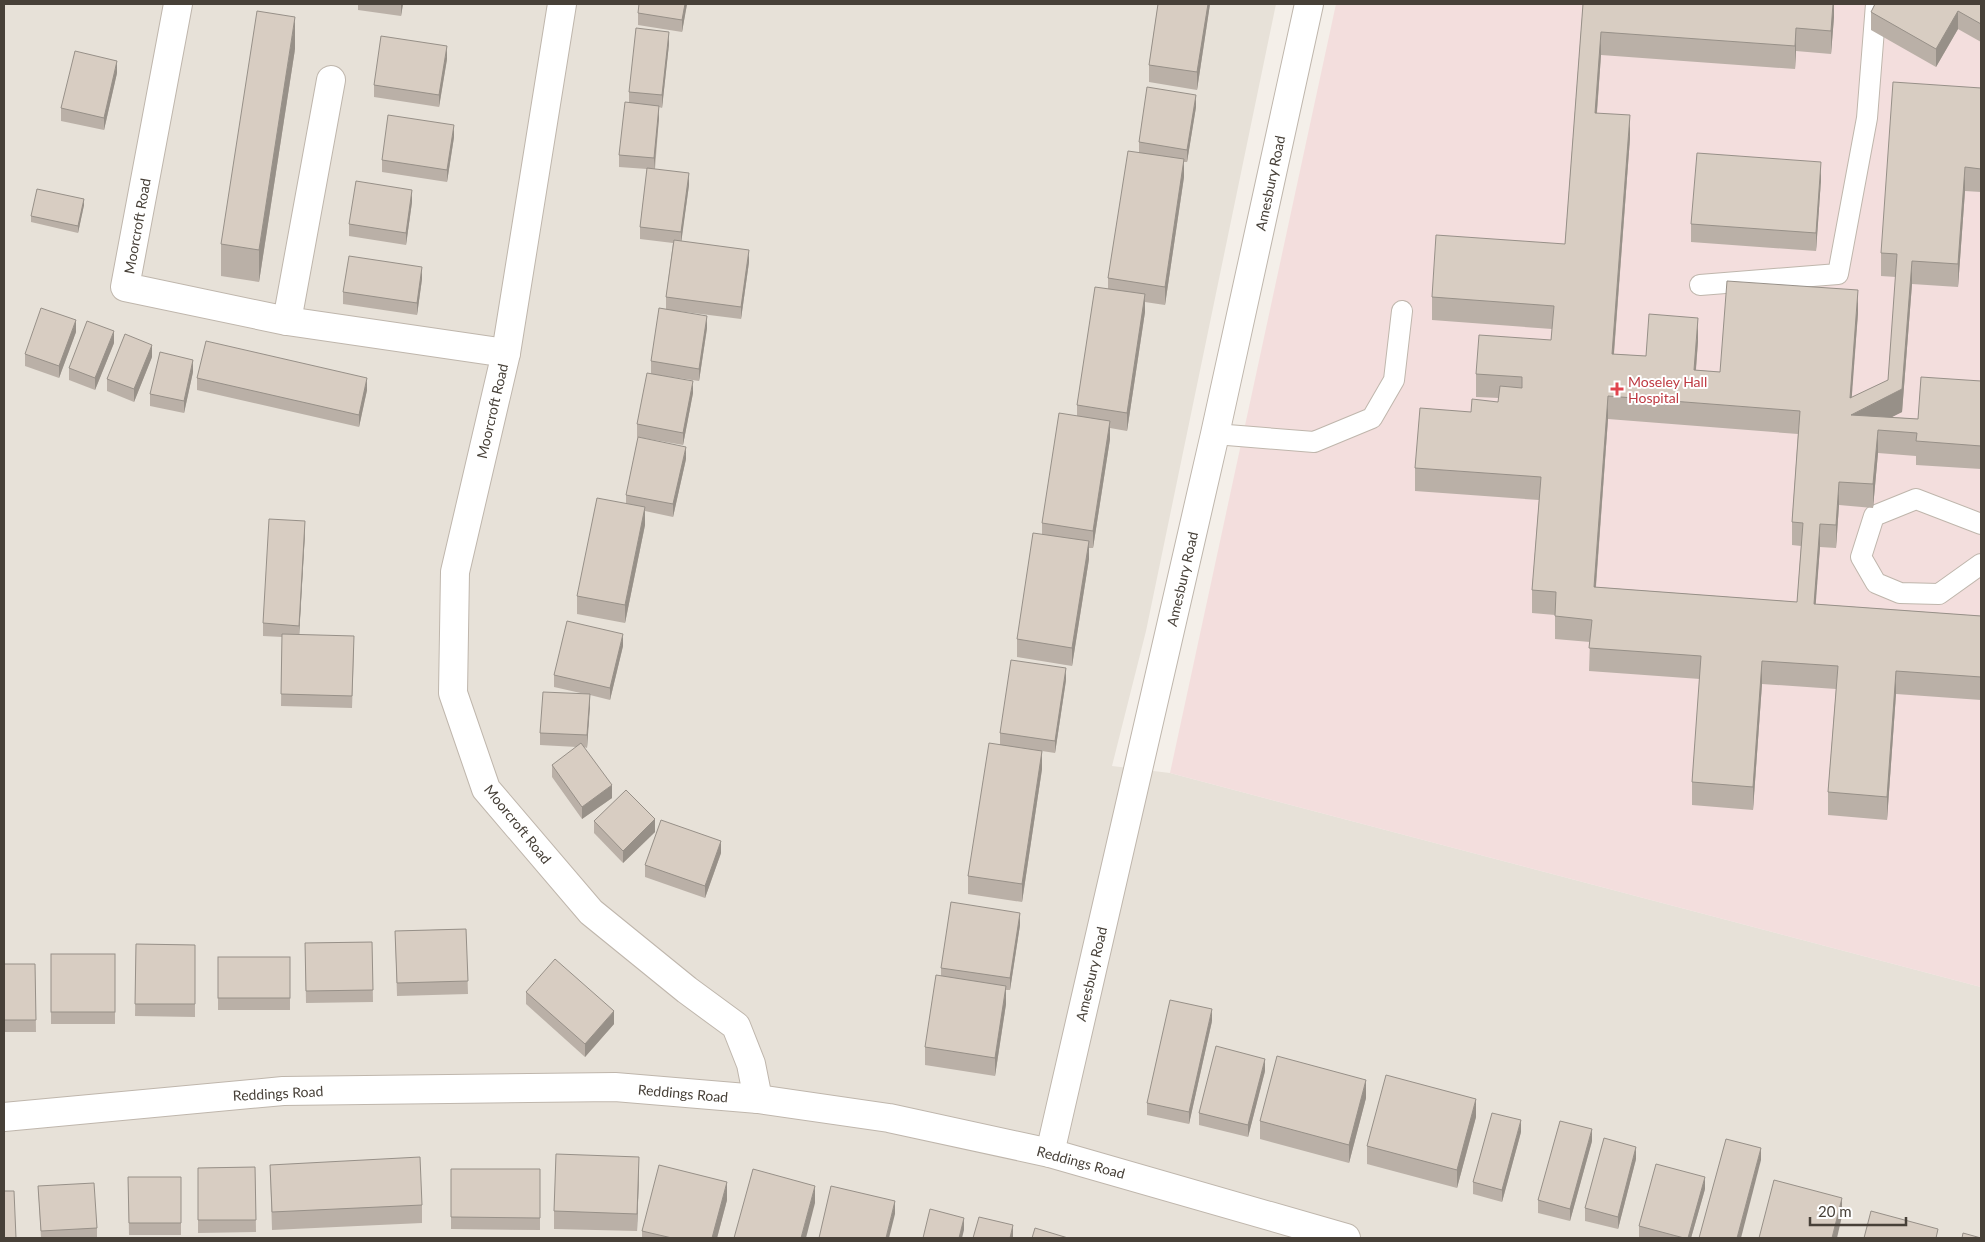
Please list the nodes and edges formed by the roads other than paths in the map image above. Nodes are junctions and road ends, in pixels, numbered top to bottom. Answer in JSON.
{"nodes":[{"id":1,"x":178,"y":4,"type":"edge"},
{"id":2,"x":562,"y":4,"type":"edge"},
{"id":3,"x":1309,"y":4,"type":"edge"},
{"id":4,"x":1876,"y":4,"type":"edge"},
{"id":5,"x":330,"y":80,"type":"dead end"},
{"id":6,"x":1700,"y":285,"type":"dead end"},
{"id":7,"x":1402,"y":311,"type":"dead end"},
{"id":8,"x":287,"y":321,"type":"junction"},
{"id":9,"x":506,"y":353,"type":"junction"},
{"id":10,"x":1215,"y":434,"type":"junction"},
{"id":11,"x":1981,"y":524,"type":"edge"},
{"id":12,"x":1981,"y":564,"type":"edge"},
{"id":13,"x":758,"y":1099,"type":"junction"},
{"id":14,"x":4,"y":1117,"type":"edge"},
{"id":15,"x":1050,"y":1153,"type":"junction"},
{"id":16,"x":1346,"y":1238,"type":"edge"}],
"edges":[{"from":1,"to":8,"type":"street","name":"Moorcroft Road"},
{"from":2,"to":9,"type":"street","name":"Moorcroft Road"},
{"from":3,"to":10,"type":"street","name":"Amesbury Road"},
{"from":4,"to":6,"type":"lane"},
{"from":5,"to":8,"type":"street"},
{"from":7,"to":10,"type":"lane"},
{"from":8,"to":9,"type":"street","name":"Moorcroft Road"},
{"from":9,"to":13,"type":"street","name":"Moorcroft Road"},
{"from":10,"to":15,"type":"street","name":"Amesbury Road"},
{"from":11,"to":12,"type":"lane"},
{"from":13,"to":14,"type":"street","name":"Reddings Road"},
{"from":13,"to":15,"type":"street","name":"Reddings Road"},
{"from":15,"to":16,"type":"street","name":"Reddings Road"}]}
